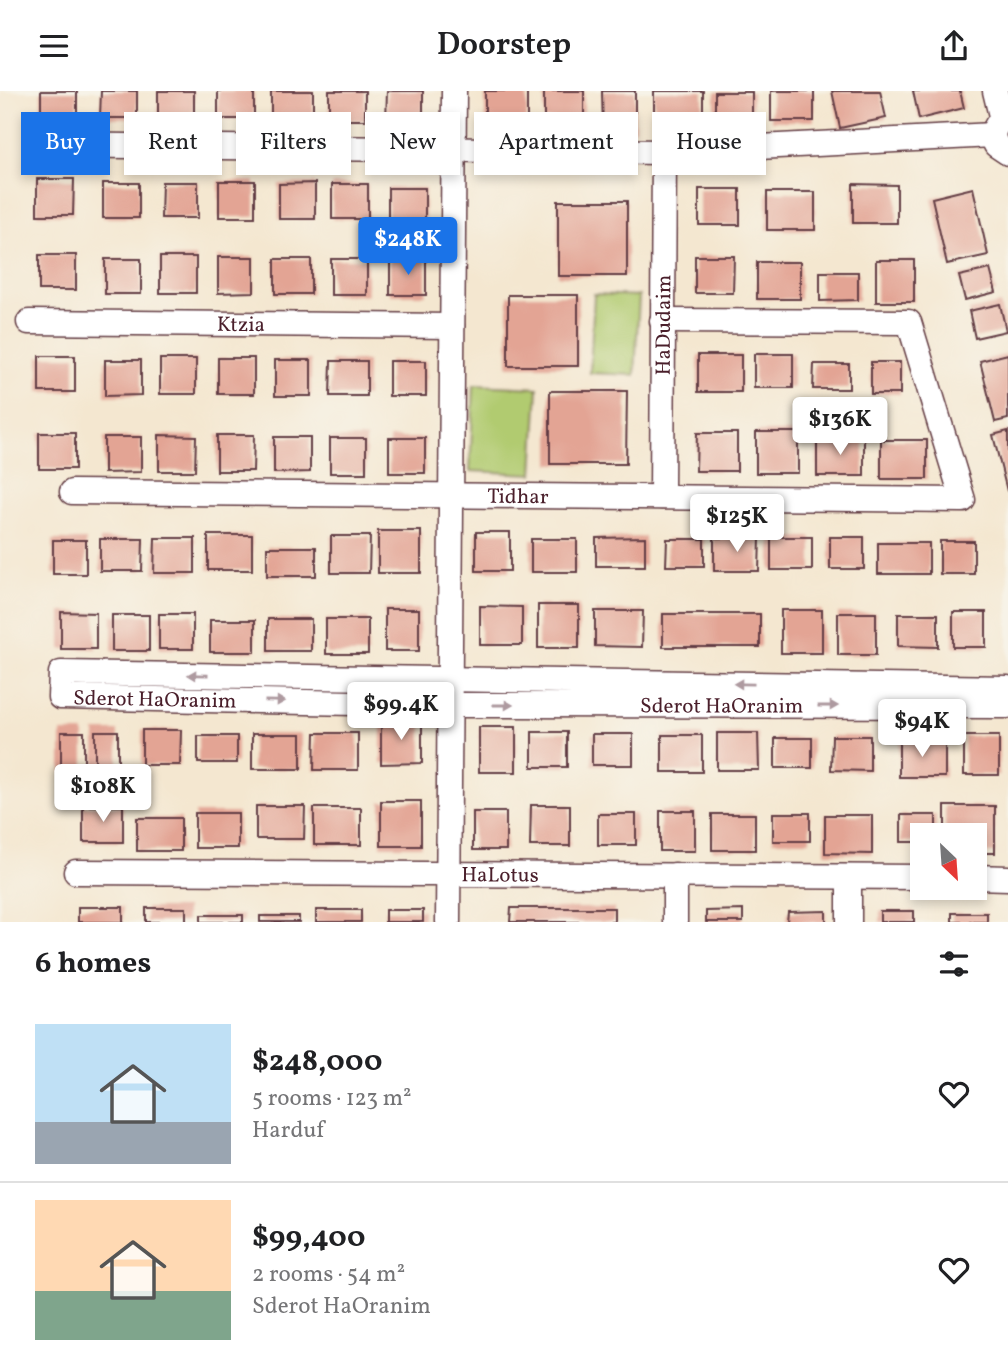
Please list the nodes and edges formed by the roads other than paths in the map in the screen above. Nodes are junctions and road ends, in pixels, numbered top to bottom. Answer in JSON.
{"nodes":[{"id":1,"x":454,"y":91,"type":"edge"},
{"id":2,"x":995,"y":91,"type":"edge"},
{"id":3,"x":454,"y":112,"type":"edge"},
{"id":4,"x":1003,"y":132,"type":"edge"},
{"id":5,"x":110,"y":146,"type":"edge"},
{"id":6,"x":766,"y":146,"type":"edge"},
{"id":7,"x":365,"y":150,"type":"edge"},
{"id":8,"x":460,"y":151,"type":"edge"},
{"id":9,"x":652,"y":152,"type":"edge"},
{"id":10,"x":453,"y":175,"type":"edge"},
{"id":11,"x":664,"y":175,"type":"edge"},
{"id":12,"x":662,"y":321,"type":"junction"},
{"id":13,"x":29,"y":323,"type":"dead end"},
{"id":14,"x":452,"y":326,"type":"junction"},
{"id":15,"x":72,"y":492,"type":"dead end"},
{"id":16,"x":451,"y":496,"type":"junction"},
{"id":17,"x":662,"y":497,"type":"junction"},
{"id":18,"x":450,"y":680,"type":"junction"},
{"id":19,"x":1008,"y":688,"type":"edge"},
{"id":20,"x":450,"y":705,"type":"junction"},
{"id":21,"x":1008,"y":706,"type":"edge"},
{"id":22,"x":76,"y":872,"type":"dead end"},
{"id":23,"x":449,"y":874,"type":"junction"},
{"id":24,"x":675,"y":876,"type":"junction"},
{"id":25,"x":849,"y":877,"type":"junction"},
{"id":26,"x":910,"y":877,"type":"edge"},
{"id":27,"x":987,"y":877,"type":"edge"},
{"id":28,"x":1008,"y":878,"type":"edge"},
{"id":29,"x":448,"y":922,"type":"edge"},
{"id":30,"x":675,"y":922,"type":"edge"},
{"id":31,"x":849,"y":922,"type":"edge"}],
"edges":[{"from":1,"to":3,"type":"street"},
{"from":2,"to":4,"type":"street"},
{"from":4,"to":6,"type":"street"},
{"from":5,"to":7,"type":"street"},
{"from":8,"to":9,"type":"street"},
{"from":10,"to":14,"type":"street"},
{"from":11,"to":12,"type":"street","name":"HaDudaim"},
{"from":12,"to":17,"type":"street","name":"HaDudaim"},
{"from":12,"to":17,"type":"street","name":"Tidhar"},
{"from":13,"to":14,"type":"street","name":"Ktzia"},
{"from":14,"to":16,"type":"street"},
{"from":15,"to":16,"type":"street","name":"Tidhar"},
{"from":16,"to":17,"type":"street","name":"Tidhar"},
{"from":16,"to":18,"type":"street"},
{"from":19,"to":18,"type":"street","name":"Sderot HaOranim","one_way":true},
{"from":18,"to":20,"type":"street"},
{"from":18,"to":20,"type":"street","name":"Sderot HaOranim","one_way":true},
{"from":20,"to":21,"type":"street","name":"Sderot HaOranim","one_way":true},
{"from":20,"to":23,"type":"street"},
{"from":22,"to":23,"type":"street","name":"HaLotus"},
{"from":23,"to":24,"type":"street","name":"HaLotus"},
{"from":23,"to":29,"type":"street"},
{"from":24,"to":25,"type":"street","name":"HaLotus"},
{"from":24,"to":30,"type":"street"},
{"from":25,"to":26,"type":"street","name":"HaLotus"},
{"from":25,"to":31,"type":"street"},
{"from":27,"to":28,"type":"street"}]}
